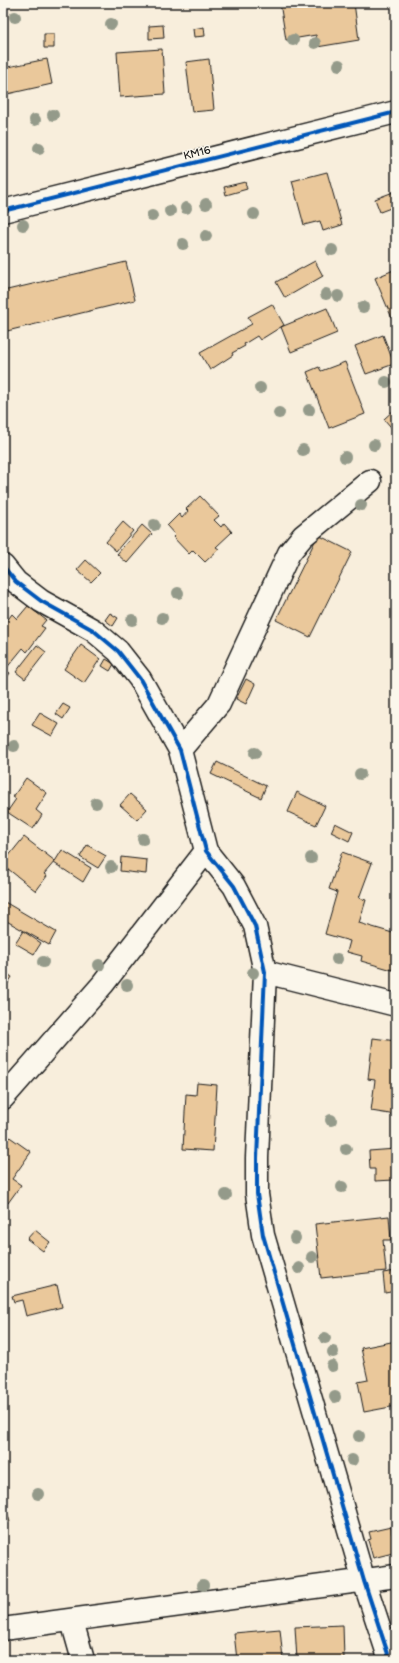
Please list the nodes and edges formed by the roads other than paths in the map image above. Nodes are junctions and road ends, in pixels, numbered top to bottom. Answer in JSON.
{"nodes":[{"id":1,"x":396,"y":112,"type":"edge"},
{"id":2,"x":3,"y":211,"type":"edge"},
{"id":3,"x":370,"y":481,"type":"dead end"},
{"id":4,"x":3,"y":566,"type":"edge"},
{"id":5,"x":180,"y":750,"type":"junction"},
{"id":6,"x":206,"y":851,"type":"junction"},
{"id":7,"x":265,"y":972,"type":"junction"},
{"id":8,"x":396,"y":1005,"type":"edge"},
{"id":9,"x":3,"y":1098,"type":"edge"},
{"id":10,"x":396,"y":1576,"type":"edge"},
{"id":11,"x":364,"y":1581,"type":"junction"},
{"id":12,"x":72,"y":1621,"type":"junction"},
{"id":13,"x":3,"y":1629,"type":"edge"},
{"id":14,"x":83,"y":1660,"type":"edge"},
{"id":15,"x":390,"y":1660,"type":"edge"}],
"edges":[{"from":1,"to":2,"type":"street","name":"KM16"},
{"from":3,"to":5,"type":"street"},
{"from":4,"to":5,"type":"street"},
{"from":5,"to":6,"type":"street"},
{"from":6,"to":7,"type":"street"},
{"from":6,"to":9,"type":"street"},
{"from":7,"to":8,"type":"street"},
{"from":7,"to":11,"type":"street"},
{"from":10,"to":11,"type":"street"},
{"from":11,"to":12,"type":"street"},
{"from":11,"to":15,"type":"street"},
{"from":12,"to":13,"type":"street"},
{"from":12,"to":14,"type":"street"}]}
